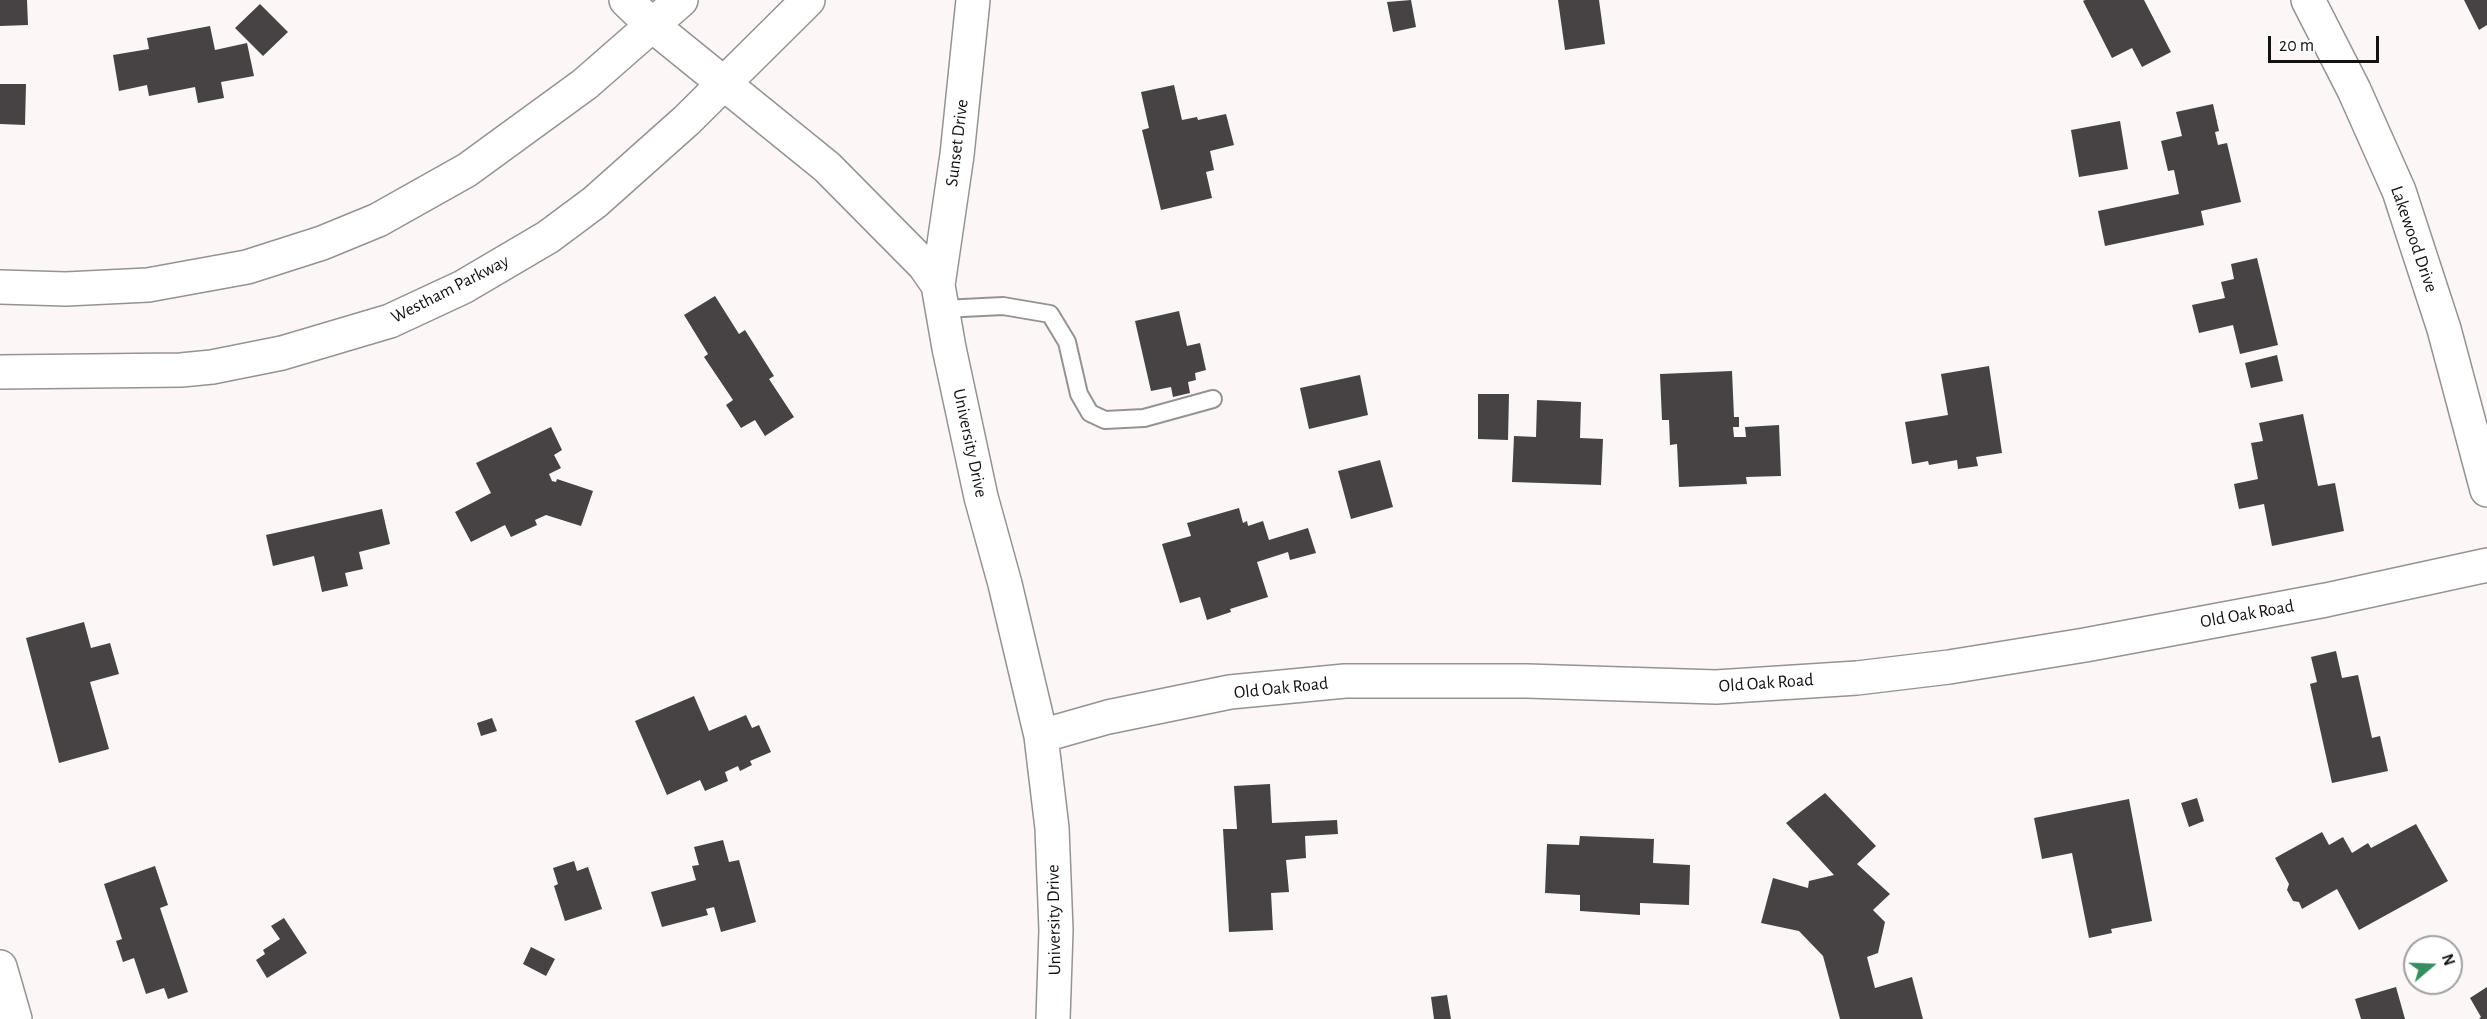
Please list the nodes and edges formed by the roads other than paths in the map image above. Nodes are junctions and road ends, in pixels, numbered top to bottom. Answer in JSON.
{"nodes":[{"id":1,"x":626,"y":0,"type":"edge"},
{"id":2,"x":681,"y":0,"type":"edge"},
{"id":3,"x":808,"y":0,"type":"edge"},
{"id":4,"x":974,"y":0,"type":"edge"},
{"id":5,"x":2308,"y":0,"type":"edge"},
{"id":6,"x":653,"y":26,"type":"junction"},
{"id":7,"x":723,"y":85,"type":"junction"},
{"id":8,"x":0,"y":287,"type":"edge"},
{"id":9,"x":941,"y":297,"type":"junction"},
{"id":10,"x":0,"y":372,"type":"edge"},
{"id":11,"x":1213,"y":399,"type":"dead end"},
{"id":12,"x":2487,"y":490,"type":"edge"},
{"id":13,"x":2487,"y":566,"type":"edge"},
{"id":14,"x":1041,"y":736,"type":"junction"},
{"id":15,"x":0,"y":967,"type":"edge"},
{"id":16,"x":1054,"y":1018,"type":"edge"},
{"id":17,"x":15,"y":1019,"type":"edge"}],
"edges":[{"from":1,"to":6,"type":"street","name":"University Drive"},
{"from":2,"to":6,"type":"street"},
{"from":3,"to":7,"type":"street","name":"Westham Parkway"},
{"from":4,"to":9,"type":"street","name":"Sunset Drive"},
{"from":5,"to":12,"type":"street","name":"Lakewood Drive"},
{"from":6,"to":7,"type":"street","name":"University Drive"},
{"from":6,"to":8,"type":"street"},
{"from":7,"to":9,"type":"street","name":"University Drive"},
{"from":7,"to":10,"type":"street","name":"Westham Parkway"},
{"from":9,"to":11,"type":"lane"},
{"from":9,"to":14,"type":"street","name":"University Drive"},
{"from":13,"to":14,"type":"street","name":"Old Oak Road"},
{"from":14,"to":16,"type":"street","name":"University Drive"},
{"from":15,"to":17,"type":"street"}]}
